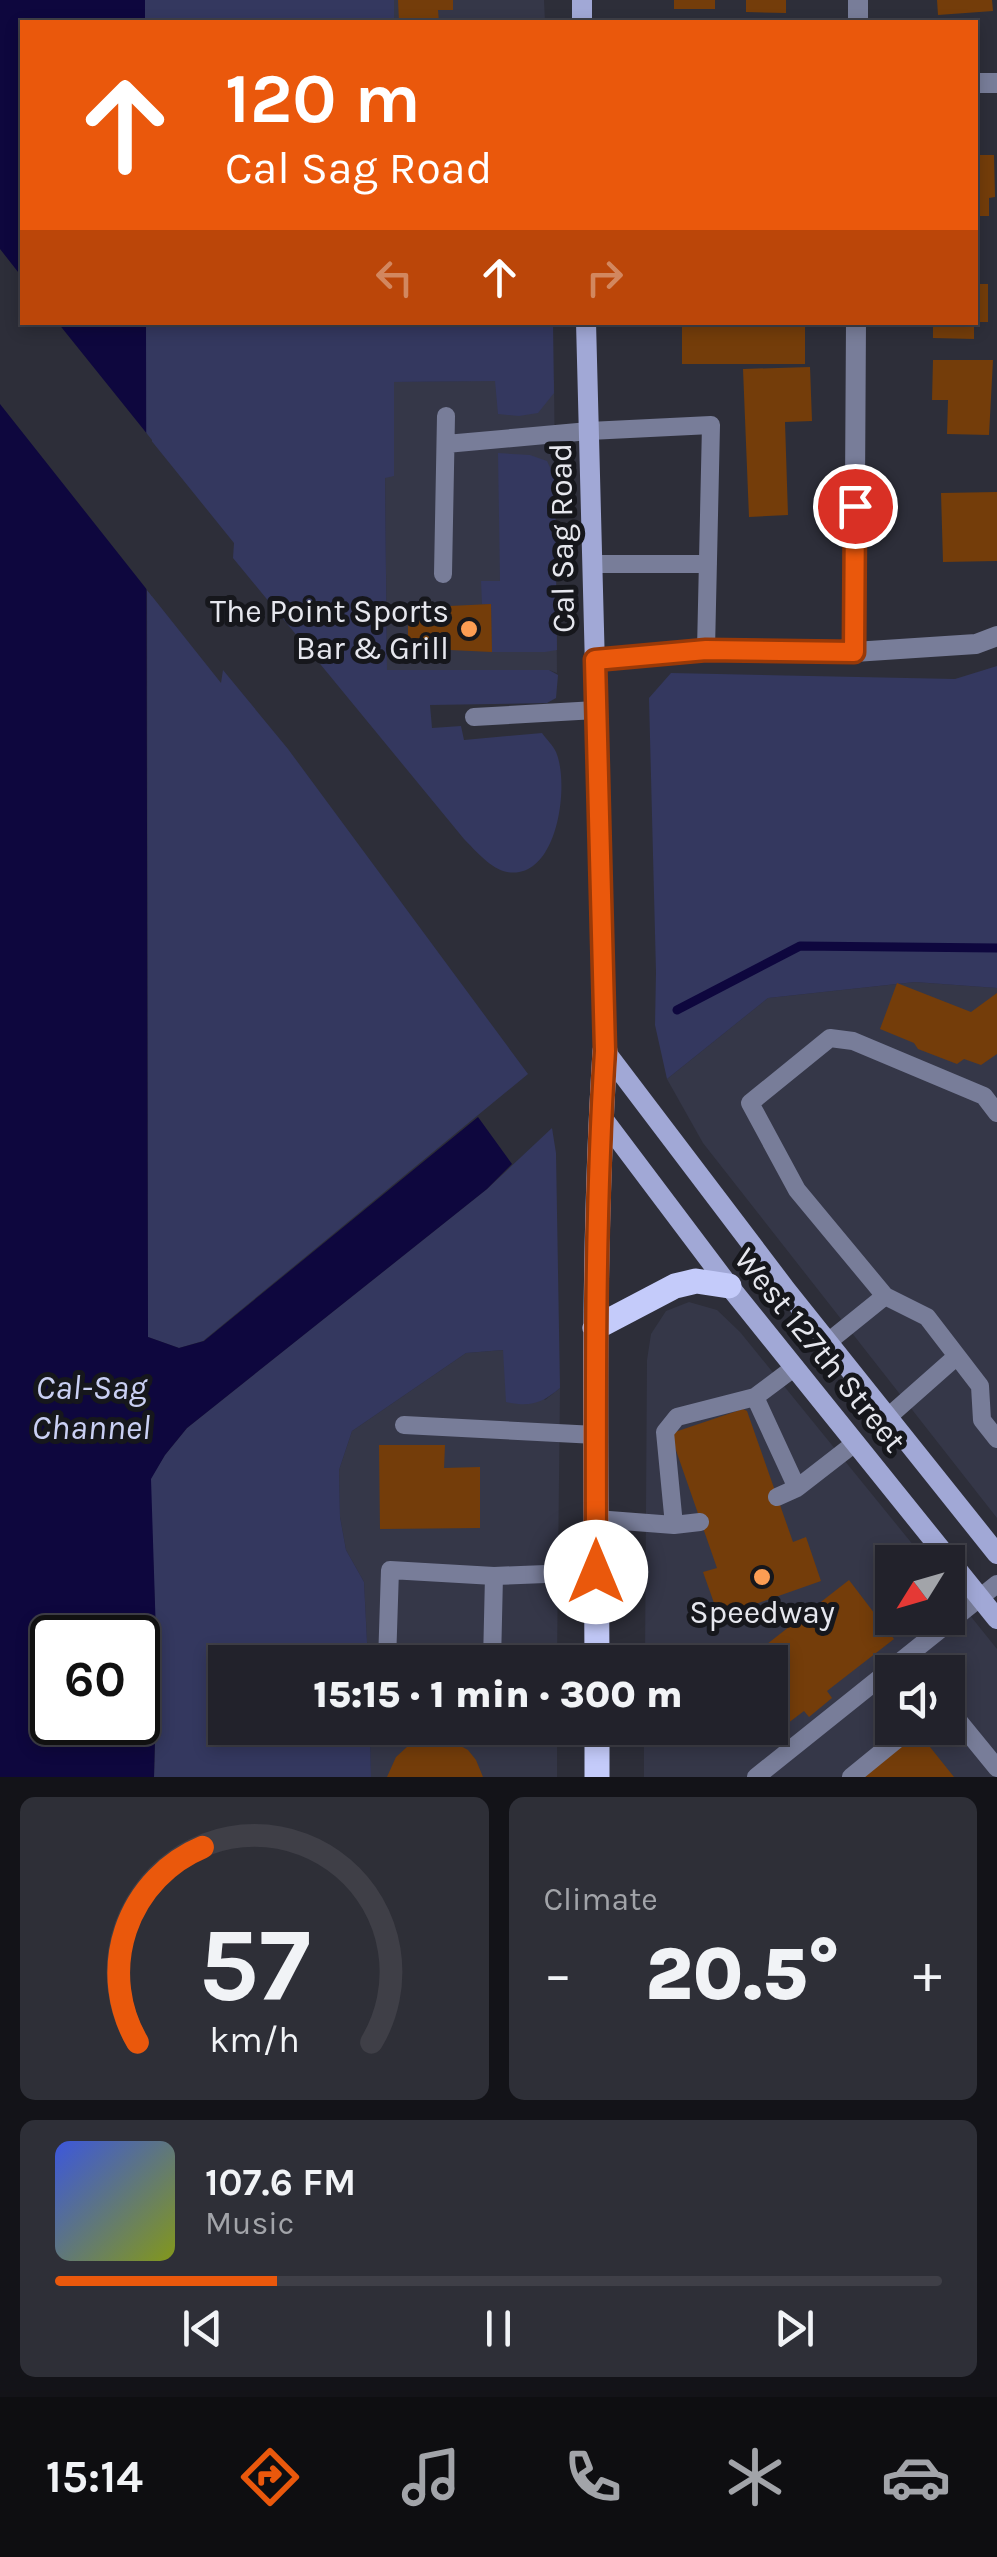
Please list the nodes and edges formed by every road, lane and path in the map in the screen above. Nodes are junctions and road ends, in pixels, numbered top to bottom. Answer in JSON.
{"nodes":[{"id":1,"x":586,"y":325,"type":"edge"},
{"id":2,"x":856,"y":325,"type":"edge"},
{"id":3,"x":446,"y":416,"type":"dead end"},
{"id":4,"x":589,"y":430,"type":"junction"},
{"id":5,"x":446,"y":444,"type":"junction"},
{"id":6,"x":592,"y":564,"type":"junction"},
{"id":7,"x":708,"y":564,"type":"junction"},
{"id":8,"x":444,"y":574,"type":"dead end"},
{"id":9,"x":997,"y":636,"type":"edge"},
{"id":10,"x":706,"y":650,"type":"junction"},
{"id":11,"x":854,"y":652,"type":"junction"},
{"id":12,"x":595,"y":660,"type":"junction"},
{"id":13,"x":596,"y":710,"type":"junction"},
{"id":14,"x":474,"y":718,"type":"dead end"},
{"id":15,"x":605,"y":1051,"type":"junction"},
{"id":16,"x":991,"y":1091,"type":"edge"},
{"id":17,"x":997,"y":1113,"type":"edge"},
{"id":18,"x":600,"y":1116,"type":"junction"},
{"id":19,"x":729,"y":1286,"type":"junction"},
{"id":20,"x":885,"y":1296,"type":"junction"},
{"id":21,"x":595,"y":1328,"type":"junction"},
{"id":22,"x":828,"y":1342,"type":"junction"},
{"id":23,"x":957,"y":1356,"type":"junction"},
{"id":24,"x":795,"y":1368,"type":"junction"},
{"id":25,"x":756,"y":1397,"type":"junction"},
{"id":26,"x":990,"y":1414,"type":"edge"},
{"id":27,"x":888,"y":1417,"type":"junction"},
{"id":28,"x":404,"y":1425,"type":"dead end"},
{"id":29,"x":596,"y":1435,"type":"junction"},
{"id":30,"x":997,"y":1439,"type":"edge"},
{"id":31,"x":856,"y":1442,"type":"junction"},
{"id":32,"x":797,"y":1488,"type":"junction"},
{"id":33,"x":777,"y":1497,"type":"dead end"},
{"id":34,"x":596,"y":1519,"type":"junction"},
{"id":35,"x":700,"y":1522,"type":"dead end"},
{"id":36,"x":674,"y":1525,"type":"junction"},
{"id":37,"x":997,"y":1554,"type":"edge"},
{"id":38,"x":596,"y":1572,"type":"junction"},
{"id":39,"x":494,"y":1576,"type":"junction"},
{"id":40,"x":997,"y":1584,"type":"edge"},
{"id":41,"x":980,"y":1597,"type":"junction"},
{"id":42,"x":997,"y":1619,"type":"edge"},
{"id":43,"x":388,"y":1645,"type":"edge"},
{"id":44,"x":492,"y":1645,"type":"edge"},
{"id":45,"x":597,"y":1645,"type":"edge"},
{"id":46,"x":965,"y":1729,"type":"edge"},
{"id":47,"x":597,"y":1745,"type":"edge"},
{"id":48,"x":890,"y":1745,"type":"edge"},
{"id":49,"x":997,"y":1768,"type":"edge"},
{"id":50,"x":596,"y":1777,"type":"edge"},
{"id":51,"x":756,"y":1777,"type":"edge"},
{"id":52,"x":851,"y":1777,"type":"edge"}],
"edges":[{"from":1,"to":4,"type":"main road","name":"Cal Sag Road"},
{"from":2,"to":11,"type":"street"},
{"from":3,"to":5,"type":"lane"},
{"from":4,"to":5,"type":"lane"},
{"from":4,"to":6,"type":"main road","name":"Cal Sag Road"},
{"from":4,"to":7,"type":"lane"},
{"from":5,"to":8,"type":"lane"},
{"from":6,"to":7,"type":"lane"},
{"from":6,"to":12,"type":"main road","name":"Cal Sag Road"},
{"from":7,"to":10,"type":"lane"},
{"from":9,"to":11,"type":"street"},
{"from":10,"to":11,"type":"street"},
{"from":10,"to":12,"type":"street"},
{"from":12,"to":13,"type":"main road","name":"Cal Sag Road"},
{"from":13,"to":14,"type":"lane"},
{"from":13,"to":15,"type":"main road","name":"Cal Sag Road"},
{"from":15,"to":18,"type":"main road"},
{"from":15,"to":22,"type":"main road","name":"West 127th Street"},
{"from":16,"to":17,"type":"lane"},
{"from":16,"to":20,"type":"lane"},
{"from":18,"to":19,"type":"main road","name":"West 127th Street"},
{"from":18,"to":21,"type":"main road"},
{"from":19,"to":21,"type":"main road"},
{"from":19,"to":24,"type":"main road","name":"West 127th Street"},
{"from":20,"to":22,"type":"lane"},
{"from":20,"to":23,"type":"lane"},
{"from":21,"to":29,"type":"main road"},
{"from":22,"to":27,"type":"main road","name":"West 127th Street"},
{"from":23,"to":26,"type":"lane"},
{"from":23,"to":27,"type":"lane"},
{"from":24,"to":25,"type":"lane"},
{"from":24,"to":31,"type":"main road","name":"West 127th Street"},
{"from":25,"to":32,"type":"lane"},
{"from":25,"to":36,"type":"lane"},
{"from":26,"to":30,"type":"lane"},
{"from":27,"to":37,"type":"main road","name":"West 127th Street"},
{"from":28,"to":29,"type":"lane"},
{"from":29,"to":34,"type":"main road"},
{"from":31,"to":32,"type":"lane"},
{"from":31,"to":41,"type":"main road","name":"West 127th Street"},
{"from":32,"to":33,"type":"lane"},
{"from":34,"to":36,"type":"lane"},
{"from":34,"to":38,"type":"main road"},
{"from":35,"to":36,"type":"lane"},
{"from":38,"to":39,"type":"lane"},
{"from":38,"to":45,"type":"main road"},
{"from":39,"to":43,"type":"lane"},
{"from":39,"to":44,"type":"lane"},
{"from":40,"to":41,"type":"lane"},
{"from":41,"to":42,"type":"main road","name":"West 127th Street"},
{"from":41,"to":51,"type":"lane"},
{"from":46,"to":49,"type":"lane"},
{"from":47,"to":50,"type":"main road"},
{"from":48,"to":52,"type":"lane"}]}
